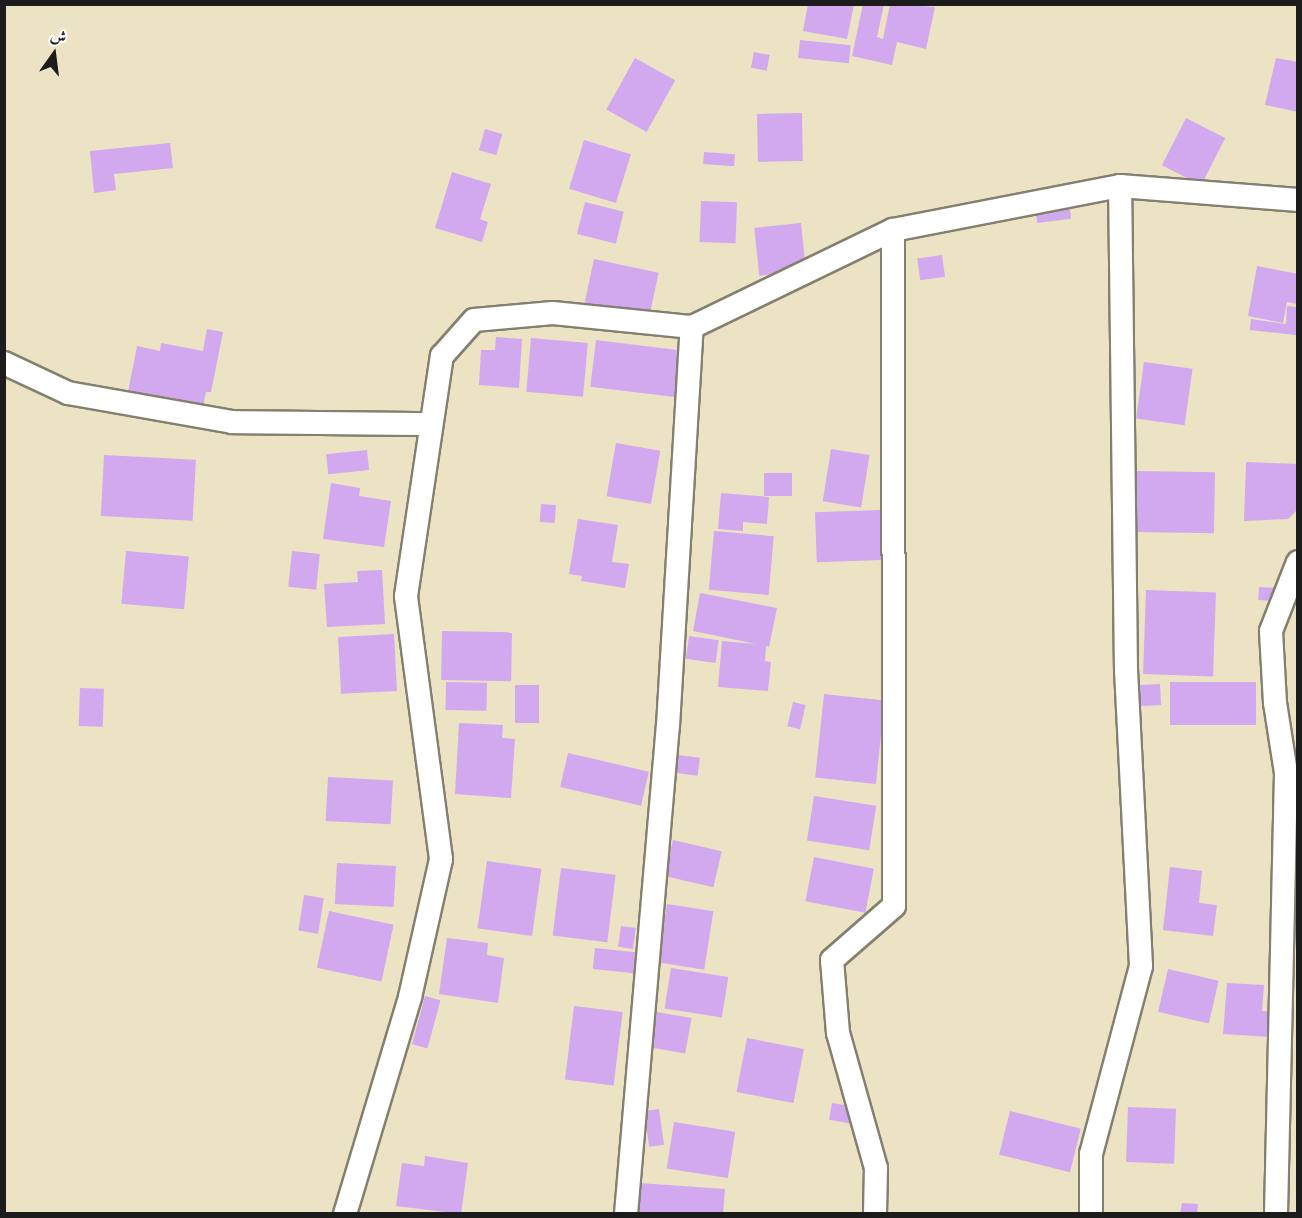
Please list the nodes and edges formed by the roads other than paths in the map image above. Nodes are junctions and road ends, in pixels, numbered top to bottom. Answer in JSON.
{"nodes":[{"id":1,"x":1120,"y":186,"type":"junction"},
{"id":2,"x":1298,"y":200,"type":"edge"},
{"id":3,"x":893,"y":230,"type":"junction"},
{"id":4,"x":692,"y":327,"type":"junction"},
{"id":5,"x":4,"y":363,"type":"edge"},
{"id":6,"x":430,"y":424,"type":"junction"},
{"id":7,"x":1298,"y":562,"type":"edge"},
{"id":8,"x":345,"y":1214,"type":"edge"},
{"id":9,"x":626,"y":1214,"type":"edge"},
{"id":10,"x":875,"y":1214,"type":"edge"},
{"id":11,"x":1091,"y":1214,"type":"edge"},
{"id":12,"x":1276,"y":1214,"type":"edge"}],
"edges":[{"from":1,"to":2,"type":"street"},
{"from":1,"to":3,"type":"street"},
{"from":1,"to":11,"type":"street"},
{"from":3,"to":4,"type":"street"},
{"from":3,"to":10,"type":"street"},
{"from":4,"to":6,"type":"street"},
{"from":4,"to":9,"type":"street"},
{"from":5,"to":6,"type":"street"},
{"from":6,"to":8,"type":"street"},
{"from":7,"to":12,"type":"street"}]}
